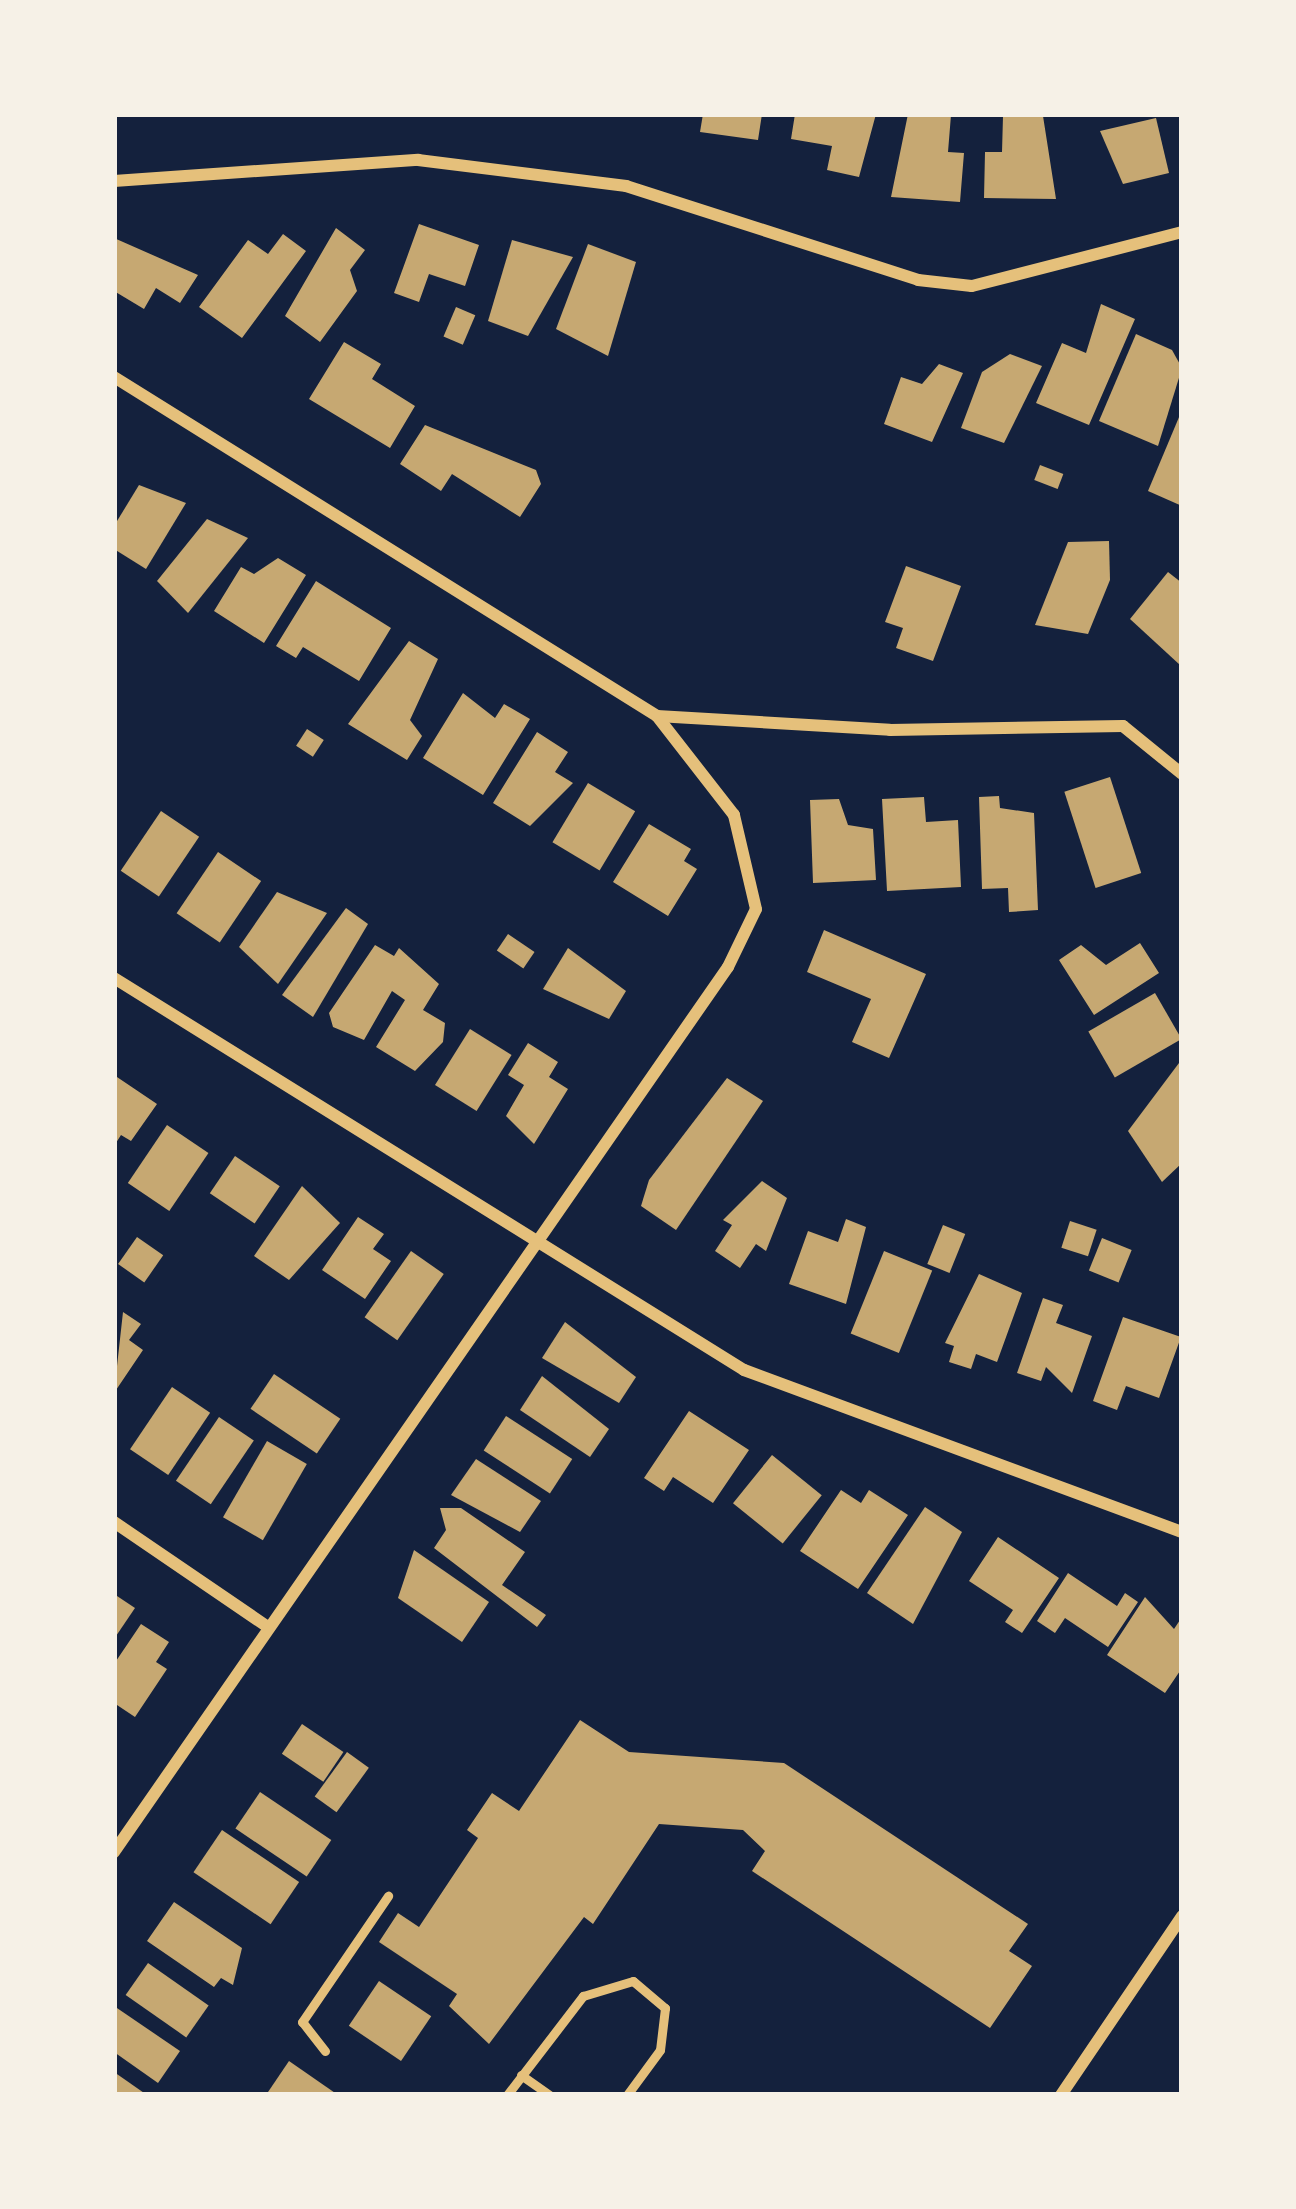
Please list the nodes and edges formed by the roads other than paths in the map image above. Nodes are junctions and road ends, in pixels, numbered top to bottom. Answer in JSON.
{"nodes":[{"id":1,"x":114,"y":182,"type":"edge"},
{"id":2,"x":1177,"y":235,"type":"edge"},
{"id":3,"x":1182,"y":252,"type":"edge"},
{"id":4,"x":114,"y":377,"type":"edge"},
{"id":5,"x":657,"y":716,"type":"junction"},
{"id":6,"x":1182,"y":774,"type":"edge"},
{"id":7,"x":114,"y":978,"type":"edge"},
{"id":8,"x":533,"y":1244,"type":"junction"},
{"id":9,"x":114,"y":1522,"type":"edge"},
{"id":10,"x":1182,"y":1532,"type":"edge"},
{"id":11,"x":265,"y":1625,"type":"junction"},
{"id":12,"x":114,"y":1852,"type":"edge"},
{"id":13,"x":388,"y":1896,"type":"dead end"},
{"id":14,"x":1182,"y":1916,"type":"edge"},
{"id":15,"x":325,"y":2051,"type":"dead end"},
{"id":16,"x":521,"y":2075,"type":"junction"},
{"id":17,"x":507,"y":2095,"type":"edge"},
{"id":18,"x":550,"y":2095,"type":"edge"},
{"id":19,"x":627,"y":2095,"type":"edge"},
{"id":20,"x":1061,"y":2095,"type":"edge"}],
"edges":[{"from":1,"to":2,"type":"street"},
{"from":2,"to":3,"type":"street"},
{"from":4,"to":5,"type":"street"},
{"from":5,"to":6,"type":"street"},
{"from":5,"to":8,"type":"street"},
{"from":7,"to":8,"type":"street"},
{"from":8,"to":10,"type":"street"},
{"from":8,"to":11,"type":"street"},
{"from":9,"to":11,"type":"street"},
{"from":11,"to":12,"type":"street"},
{"from":13,"to":15,"type":"lane"},
{"from":14,"to":20,"type":"street"},
{"from":16,"to":17,"type":"lane"},
{"from":16,"to":18,"type":"lane"},
{"from":16,"to":19,"type":"lane"}]}
